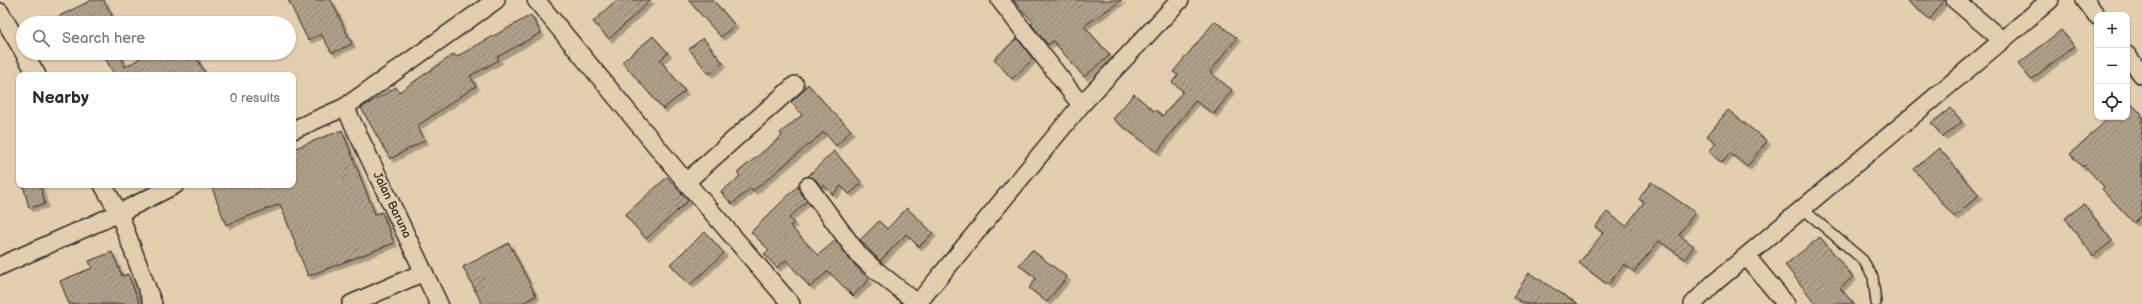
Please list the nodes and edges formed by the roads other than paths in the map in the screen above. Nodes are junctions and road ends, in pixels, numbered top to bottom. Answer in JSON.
{"nodes":[{"id":1,"x":496,"y":0,"type":"edge"},
{"id":2,"x":536,"y":0,"type":"edge"},
{"id":3,"x":1000,"y":0,"type":"edge"},
{"id":4,"x":1180,"y":0,"type":"edge"},
{"id":5,"x":1955,"y":0,"type":"edge"},
{"id":6,"x":2050,"y":0,"type":"edge"},
{"id":7,"x":2085,"y":0,"type":"edge"},
{"id":8,"x":0,"y":12,"type":"edge"},
{"id":9,"x":2094,"y":12,"type":"edge"},
{"id":10,"x":16,"y":39,"type":"edge"},
{"id":11,"x":2002,"y":40,"type":"junction"},
{"id":12,"x":29,"y":60,"type":"edge"},
{"id":13,"x":35,"y":72,"type":"edge"},
{"id":14,"x":795,"y":85,"type":"dead end"},
{"id":15,"x":1081,"y":105,"type":"junction"},
{"id":16,"x":345,"y":107,"type":"junction"},
{"id":17,"x":296,"y":129,"type":"edge"},
{"id":18,"x":686,"y":182,"type":"junction"},
{"id":19,"x":808,"y":186,"type":"dead end"},
{"id":20,"x":105,"y":188,"type":"edge"},
{"id":21,"x":169,"y":188,"type":"edge"},
{"id":22,"x":1803,"y":209,"type":"junction"},
{"id":23,"x":119,"y":213,"type":"junction"},
{"id":24,"x":1747,"y":257,"type":"junction"},
{"id":25,"x":0,"y":266,"type":"edge"},
{"id":26,"x":424,"y":272,"type":"junction"},
{"id":27,"x":1876,"y":303,"type":"edge"},
{"id":28,"x":153,"y":304,"type":"edge"},
{"id":29,"x":351,"y":304,"type":"edge"},
{"id":30,"x":439,"y":304,"type":"edge"},
{"id":31,"x":791,"y":304,"type":"edge"},
{"id":32,"x":917,"y":304,"type":"edge"},
{"id":33,"x":1693,"y":304,"type":"edge"},
{"id":34,"x":1786,"y":304,"type":"edge"}],
"edges":[{"from":1,"to":16,"type":"street"},
{"from":2,"to":18,"type":"street"},
{"from":3,"to":15,"type":"street"},
{"from":4,"to":15,"type":"street"},
{"from":5,"to":11,"type":"street"},
{"from":6,"to":11,"type":"street"},
{"from":7,"to":9,"type":"street"},
{"from":8,"to":10,"type":"street"},
{"from":11,"to":22,"type":"street"},
{"from":12,"to":13,"type":"street"},
{"from":14,"to":18,"type":"street"},
{"from":15,"to":32,"type":"street"},
{"from":16,"to":17,"type":"street"},
{"from":16,"to":26,"type":"street","name":"Jalan Baruna"},
{"from":18,"to":31,"type":"street"},
{"from":19,"to":32,"type":"street"},
{"from":20,"to":23,"type":"street"},
{"from":21,"to":23,"type":"street"},
{"from":22,"to":24,"type":"street"},
{"from":22,"to":27,"type":"lane"},
{"from":23,"to":25,"type":"street"},
{"from":23,"to":28,"type":"street"},
{"from":24,"to":33,"type":"street"},
{"from":24,"to":34,"type":"street"},
{"from":26,"to":29,"type":"street"},
{"from":26,"to":30,"type":"street","name":"Jalan Baruna"}]}
